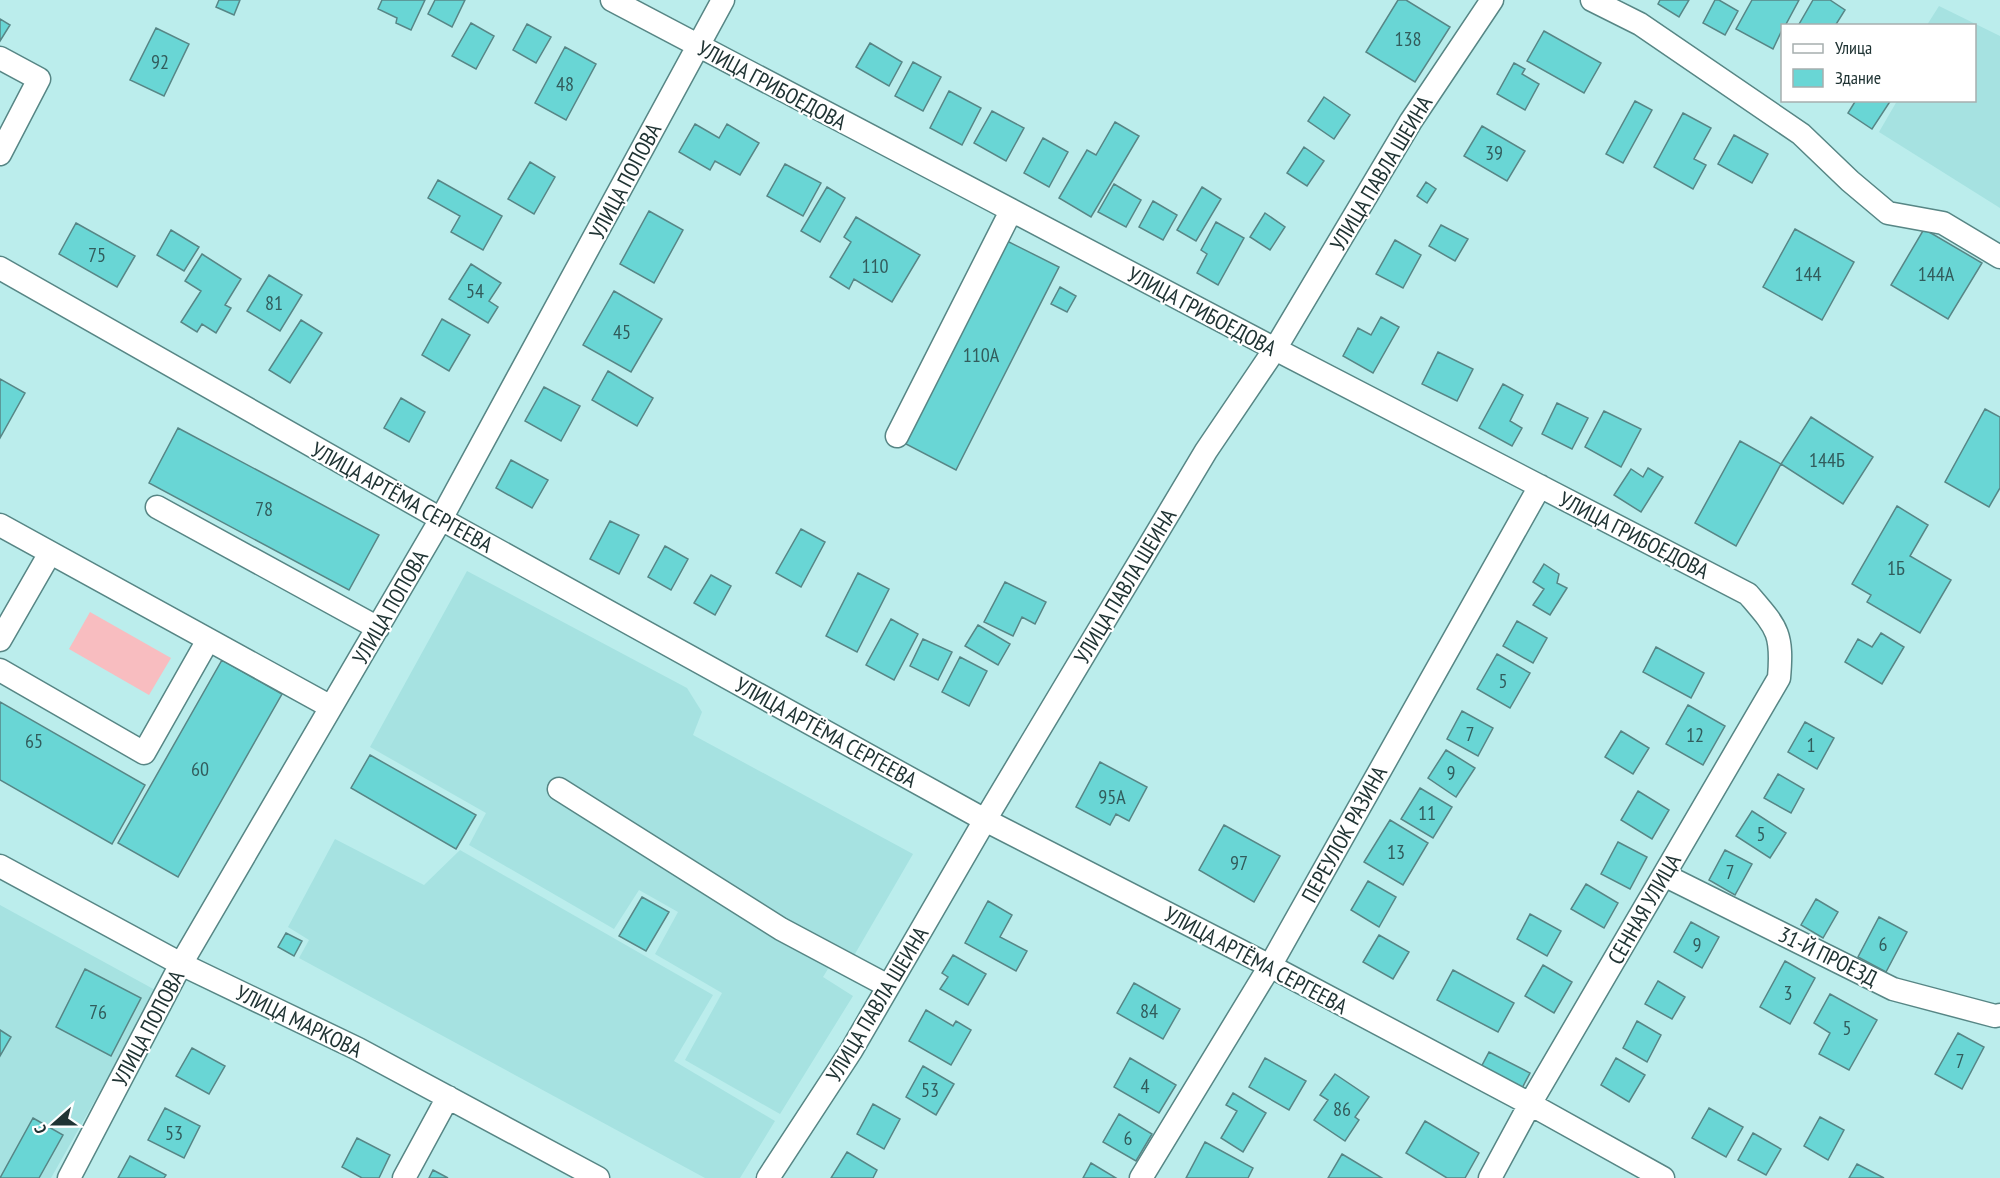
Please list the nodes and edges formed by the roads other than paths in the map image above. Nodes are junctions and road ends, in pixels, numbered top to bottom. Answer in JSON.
{"nodes":[{"id":1,"x":612,"y":0,"type":"edge"},
{"id":2,"x":723,"y":0,"type":"edge"},
{"id":3,"x":1492,"y":0,"type":"edge"},
{"id":4,"x":1592,"y":0,"type":"edge"},
{"id":5,"x":698,"y":46,"type":"junction"},
{"id":6,"x":0,"y":58,"type":"edge"},
{"id":7,"x":0,"y":154,"type":"edge"},
{"id":8,"x":1011,"y":210,"type":"junction"},
{"id":9,"x":2000,"y":257,"type":"edge"},
{"id":10,"x":0,"y":268,"type":"edge"},
{"id":11,"x":1275,"y":349,"type":"junction"},
{"id":12,"x":897,"y":436,"type":"dead end"},
{"id":13,"x":1540,"y":486,"type":"junction"},
{"id":14,"x":157,"y":507,"type":"dead end"},
{"id":15,"x":441,"y":519,"type":"junction"},
{"id":16,"x":0,"y":525,"type":"edge"},
{"id":17,"x":50,"y":553,"type":"junction"},
{"id":18,"x":378,"y":628,"type":"junction"},
{"id":19,"x":1779,"y":636,"type":"joint"},
{"id":20,"x":0,"y":640,"type":"edge"},
{"id":21,"x":208,"y":640,"type":"junction"},
{"id":22,"x":0,"y":670,"type":"edge"},
{"id":23,"x":331,"y":707,"type":"junction"},
{"id":24,"x":559,"y":789,"type":"dead end"},
{"id":25,"x":985,"y":820,"type":"junction"},
{"id":26,"x":0,"y":867,"type":"edge"},
{"id":27,"x":1664,"y":875,"type":"junction"},
{"id":28,"x":181,"y":964,"type":"junction"},
{"id":29,"x":1270,"y":966,"type":"junction"},
{"id":30,"x":888,"y":986,"type":"junction"},
{"id":31,"x":2000,"y":1015,"type":"edge"},
{"id":32,"x":448,"y":1097,"type":"junction"},
{"id":33,"x":1530,"y":1104,"type":"junction"},
{"id":34,"x":69,"y":1178,"type":"edge"},
{"id":35,"x":404,"y":1178,"type":"edge"},
{"id":36,"x":598,"y":1178,"type":"edge"},
{"id":37,"x":768,"y":1178,"type":"edge"},
{"id":38,"x":1141,"y":1178,"type":"edge"},
{"id":39,"x":1490,"y":1178,"type":"edge"},
{"id":40,"x":1663,"y":1178,"type":"edge"}],
"edges":[{"from":1,"to":5,"type":"street","name":"УЛИЦА ГРИБОЕДОВА"},
{"from":2,"to":5,"type":"street","name":"УЛИЦА ПОПОВА"},
{"from":3,"to":11,"type":"street","name":"УЛИЦА ПАВЛА ШЕИНА"},
{"from":4,"to":9,"type":"street"},
{"from":5,"to":8,"type":"street","name":"УЛИЦА ГРИБОЕДОВА"},
{"from":5,"to":15,"type":"street","name":"УЛИЦА ПОПОВА"},
{"from":6,"to":7,"type":"street"},
{"from":8,"to":11,"type":"street","name":"УЛИЦА ГРИБОЕДОВА"},
{"from":8,"to":12,"type":"street"},
{"from":10,"to":15,"type":"street","name":"УЛИЦА АРТЁМА СЕРГЕЕВА"},
{"from":11,"to":13,"type":"street","name":"УЛИЦА ГРИБОЕДОВА"},
{"from":11,"to":25,"type":"street","name":"УЛИЦА ПАВЛА ШЕИНА"},
{"from":13,"to":19,"type":"street","name":"УЛИЦА ГРИБОЕДОВА"},
{"from":13,"to":29,"type":"street","name":"ПЕРЕУЛОК РАЗИНА"},
{"from":14,"to":18,"type":"street"},
{"from":15,"to":18,"type":"street","name":"УЛИЦА ПОПОВА"},
{"from":15,"to":25,"type":"street","name":"УЛИЦА АРТЁМА СЕРГЕЕВА"},
{"from":16,"to":17,"type":"street"},
{"from":17,"to":20,"type":"street"},
{"from":17,"to":21,"type":"street"},
{"from":18,"to":23,"type":"street","name":"УЛИЦА ПОПОВА"},
{"from":19,"to":27,"type":"street","name":"СЕННАЯ УЛИЦА"},
{"from":21,"to":22,"type":"street"},
{"from":21,"to":23,"type":"street"},
{"from":23,"to":28,"type":"street","name":"УЛИЦА ПОПОВА"},
{"from":24,"to":30,"type":"street"},
{"from":25,"to":29,"type":"street","name":"УЛИЦА АРТЁМА СЕРГЕЕВА"},
{"from":25,"to":30,"type":"street","name":"УЛИЦА ПАВЛА ШЕИНА"},
{"from":26,"to":28,"type":"street","name":"УЛИЦА МАРКОВА"},
{"from":27,"to":31,"type":"street","name":"31-Й ПРОЕЗД"},
{"from":27,"to":33,"type":"street","name":"СЕННАЯ УЛИЦА"},
{"from":28,"to":32,"type":"street","name":"УЛИЦА МАРКОВА"},
{"from":28,"to":34,"type":"street","name":"УЛИЦА ПОПОВА"},
{"from":29,"to":33,"type":"street","name":"УЛИЦА АРТЁМА СЕРГЕЕВА"},
{"from":29,"to":38,"type":"street","name":"ПЕРЕУЛОК РАЗИНА"},
{"from":30,"to":37,"type":"street","name":"УЛИЦА ПАВЛА ШЕИНА"},
{"from":32,"to":35,"type":"street"},
{"from":32,"to":36,"type":"street","name":"УЛИЦА МАРКОВА"},
{"from":33,"to":39,"type":"street","name":"СЕННАЯ УЛИЦА"},
{"from":33,"to":40,"type":"street","name":"УЛИЦА АРТЁМА СЕРГЕЕВА"}]}
